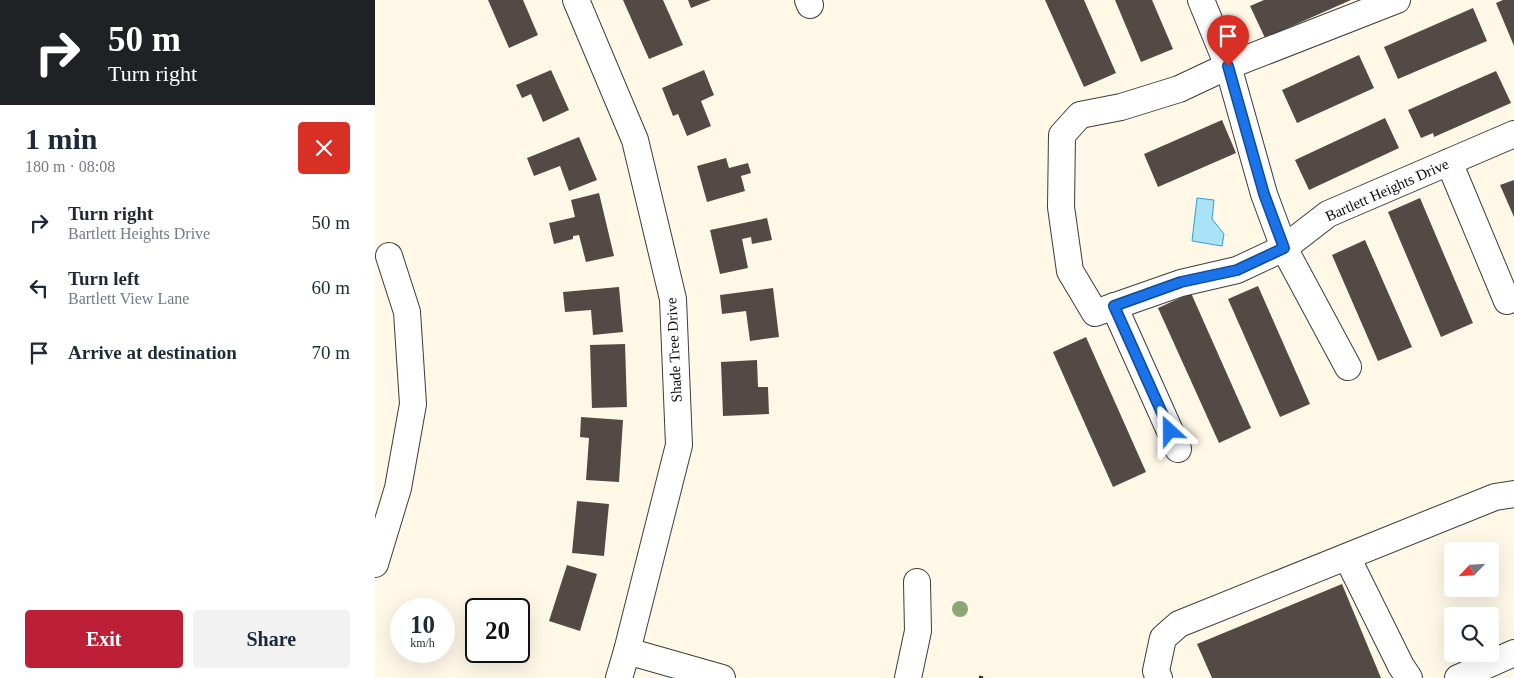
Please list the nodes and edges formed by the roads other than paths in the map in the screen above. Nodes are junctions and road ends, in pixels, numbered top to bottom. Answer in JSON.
{"nodes":[{"id":1,"x":576,"y":0,"type":"edge"},
{"id":2,"x":1201,"y":0,"type":"edge"},
{"id":3,"x":1393,"y":1,"type":"edge"},
{"id":4,"x":1228,"y":66,"type":"junction"},
{"id":5,"x":1514,"y":134,"type":"edge"},
{"id":6,"x":1449,"y":162,"type":"junction"},
{"id":7,"x":1284,"y":248,"type":"junction"},
{"id":8,"x":389,"y":256,"type":"dead end"},
{"id":9,"x":1507,"y":301,"type":"dead end"},
{"id":10,"x":1105,"y":309,"type":"junction"},
{"id":11,"x":1348,"y":367,"type":"dead end"},
{"id":12,"x":1178,"y":449,"type":"dead end"},
{"id":13,"x":1514,"y":494,"type":"edge"},
{"id":14,"x":1347,"y":556,"type":"junction"},
{"id":15,"x":375,"y":564,"type":"edge"},
{"id":16,"x":917,"y":582,"type":"dead end"},
{"id":17,"x":627,"y":651,"type":"junction"},
{"id":18,"x":1514,"y":653,"type":"edge"},
{"id":19,"x":619,"y":678,"type":"edge"},
{"id":20,"x":722,"y":678,"type":"edge"},
{"id":21,"x":908,"y":678,"type":"edge"},
{"id":22,"x":1159,"y":678,"type":"edge"},
{"id":23,"x":1409,"y":678,"type":"edge"},
{"id":24,"x":1457,"y":678,"type":"edge"}],
"edges":[{"from":1,"to":17,"type":"street","name":"Shade Tree Drive"},
{"from":2,"to":4,"type":"street"},
{"from":3,"to":4,"type":"street"},
{"from":4,"to":7,"type":"street"},
{"from":4,"to":10,"type":"street"},
{"from":5,"to":6,"type":"street","name":"Bartlett Heights Drive"},
{"from":6,"to":7,"type":"street","name":"Bartlett Heights Drive"},
{"from":6,"to":9,"type":"street"},
{"from":7,"to":10,"type":"street","name":"Bartlett Heights Drive"},
{"from":7,"to":11,"type":"street"},
{"from":8,"to":15,"type":"street"},
{"from":10,"to":12,"type":"street"},
{"from":13,"to":14,"type":"street"},
{"from":14,"to":22,"type":"street"},
{"from":14,"to":23,"type":"street"},
{"from":16,"to":21,"type":"street"},
{"from":17,"to":19,"type":"street","name":"Shade Tree Drive"},
{"from":17,"to":20,"type":"street"},
{"from":18,"to":24,"type":"street"}]}
